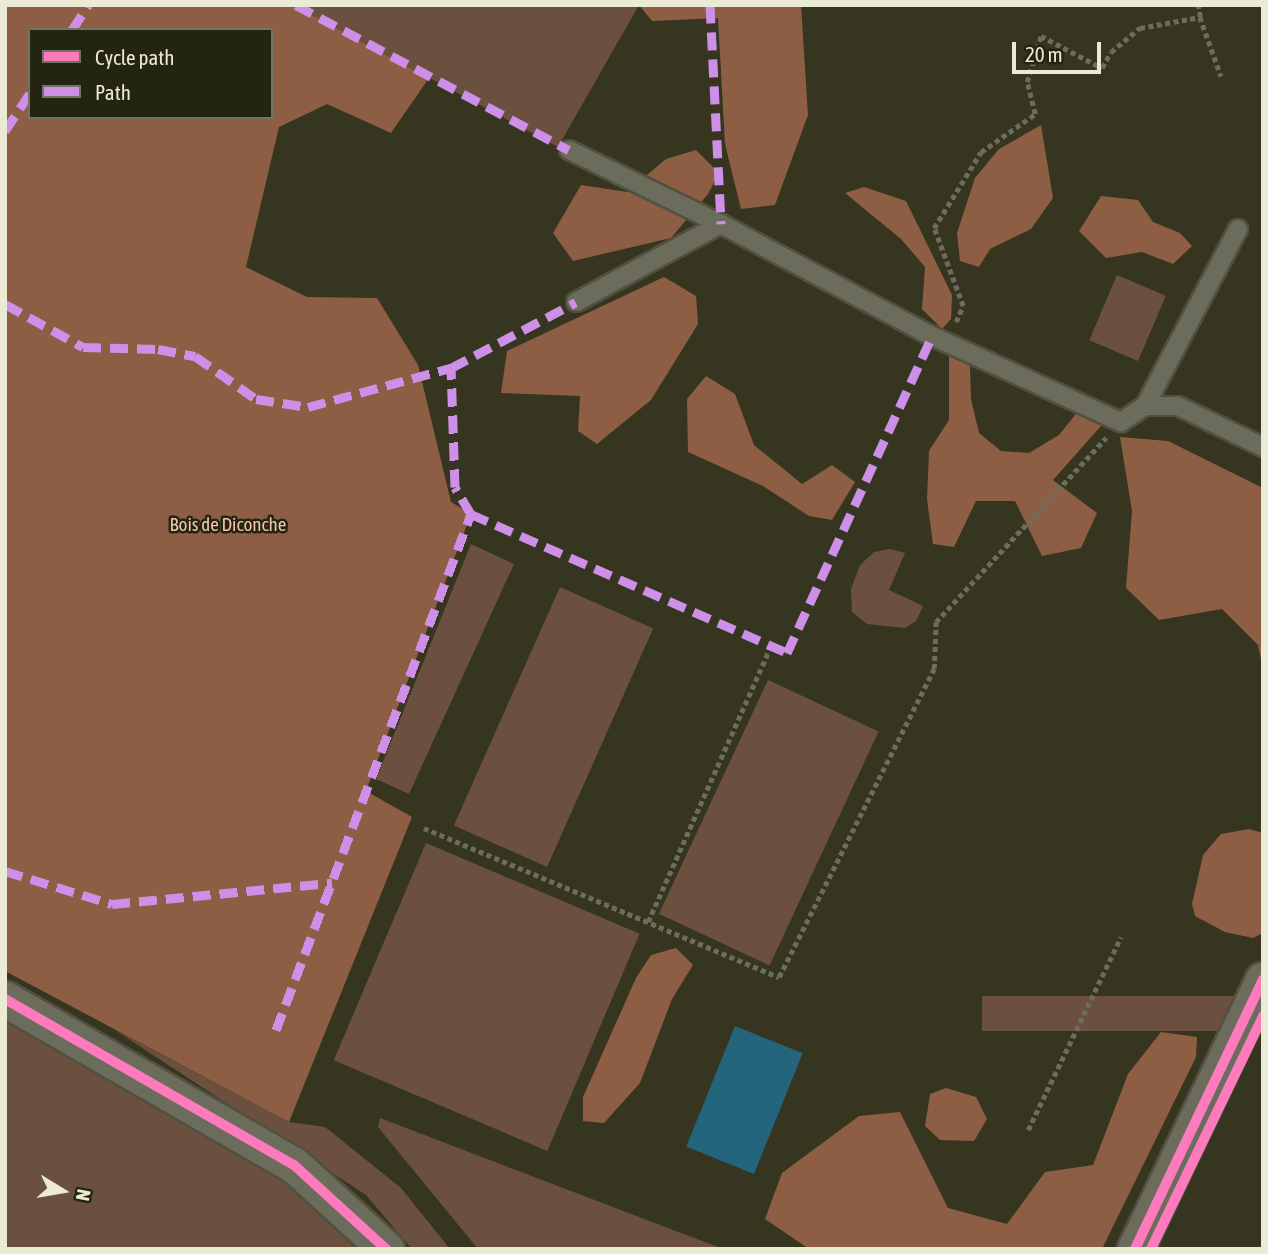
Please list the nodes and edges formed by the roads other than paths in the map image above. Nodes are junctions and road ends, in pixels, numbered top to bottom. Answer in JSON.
{"nodes":[{"id":1,"x":569,"y":150,"type":"dead end"},
{"id":2,"x":721,"y":224,"type":"junction"},
{"id":3,"x":1238,"y":229,"type":"dead end"},
{"id":4,"x":576,"y":302,"type":"dead end"},
{"id":5,"x":1145,"y":406,"type":"junction"},
{"id":6,"x":1263,"y":447,"type":"edge"},
{"id":7,"x":1263,"y":980,"type":"edge"},
{"id":8,"x":5,"y":999,"type":"edge"},
{"id":9,"x":386,"y":1249,"type":"edge"},
{"id":10,"x":1135,"y":1249,"type":"edge"}],
"edges":[{"from":1,"to":2,"type":"lane"},
{"from":2,"to":4,"type":"lane"},
{"from":2,"to":5,"type":"lane"},
{"from":3,"to":5,"type":"lane"},
{"from":5,"to":6,"type":"lane"},
{"from":7,"to":10,"type":"street"},
{"from":8,"to":9,"type":"street"}]}
